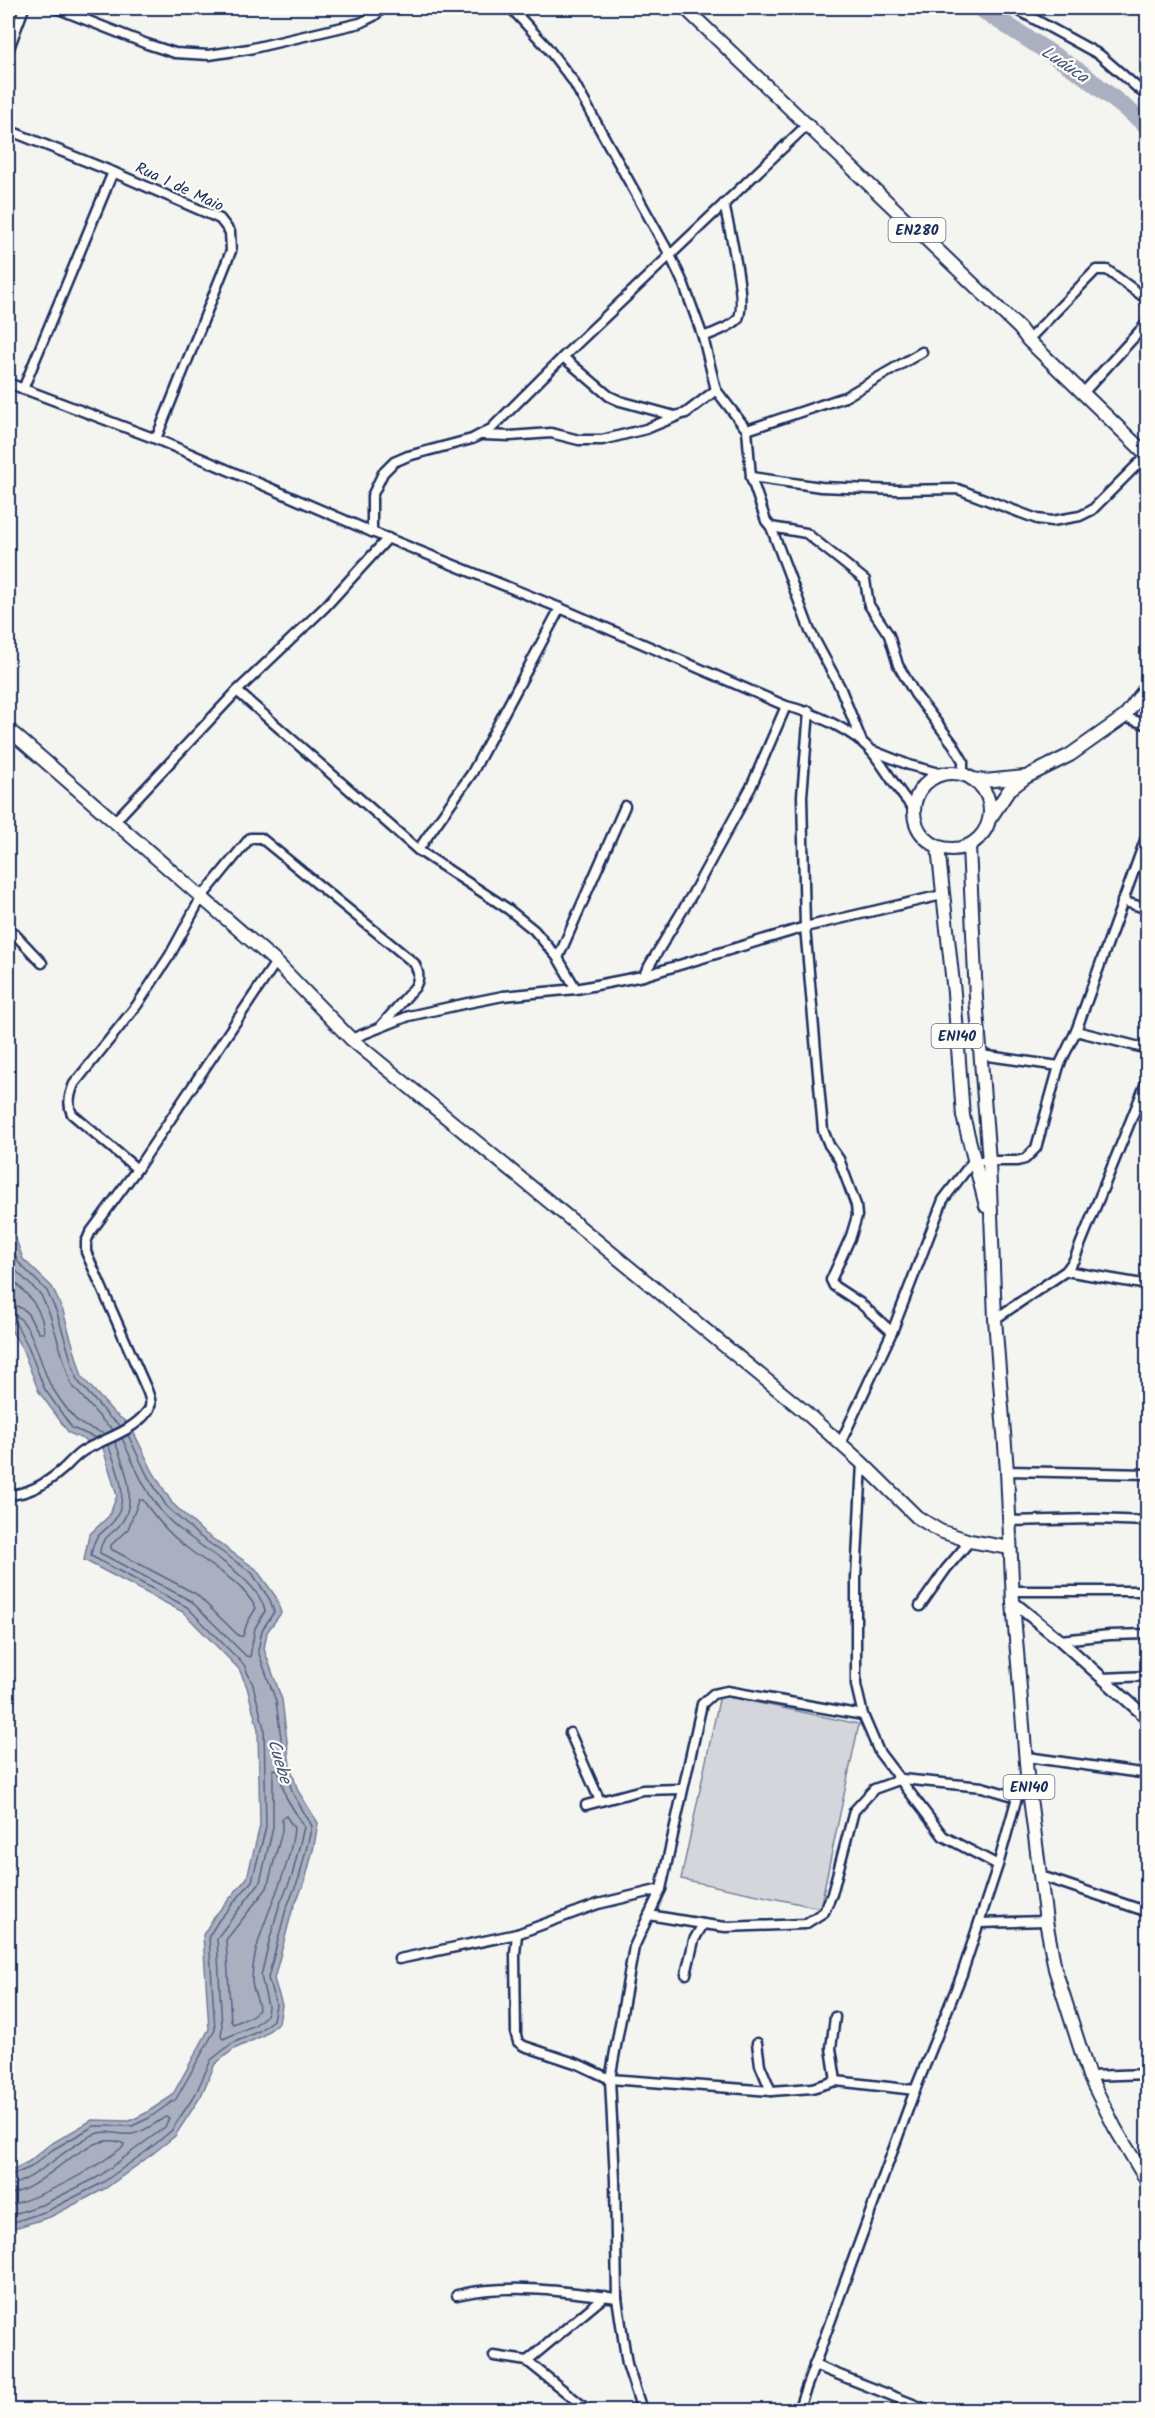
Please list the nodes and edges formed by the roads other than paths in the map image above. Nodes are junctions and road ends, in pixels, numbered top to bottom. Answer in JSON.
{"nodes":[{"id":1,"x":24,"y":8,"type":"edge"},
{"id":2,"x":56,"y":8,"type":"edge"},
{"id":3,"x":383,"y":8,"type":"edge"},
{"id":4,"x":511,"y":8,"type":"edge"},
{"id":5,"x":685,"y":8,"type":"edge"},
{"id":6,"x":1014,"y":8,"type":"edge"},
{"id":7,"x":8,"y":51,"type":"edge"},
{"id":8,"x":1148,"y":97,"type":"edge"},
{"id":9,"x":807,"y":124,"type":"junction"},
{"id":10,"x":8,"y":130,"type":"edge"},
{"id":11,"x":113,"y":172,"type":"junction"},
{"id":12,"x":724,"y":204,"type":"junction"},
{"id":13,"x":670,"y":255,"type":"junction"},
{"id":14,"x":1148,"y":300,"type":"edge"},
{"id":15,"x":1148,"y":322,"type":"edge"},
{"id":16,"x":703,"y":337,"type":"junction"},
{"id":17,"x":1028,"y":340,"type":"junction"},
{"id":18,"x":922,"y":352,"type":"dead end"},
{"id":19,"x":563,"y":357,"type":"junction"},
{"id":20,"x":8,"y":383,"type":"edge"},
{"id":21,"x":23,"y":389,"type":"junction"},
{"id":22,"x":716,"y":390,"type":"junction"},
{"id":23,"x":1083,"y":393,"type":"junction"},
{"id":24,"x":680,"y":415,"type":"junction"},
{"id":25,"x":747,"y":430,"type":"junction"},
{"id":26,"x":482,"y":435,"type":"junction"},
{"id":27,"x":156,"y":439,"type":"junction"},
{"id":28,"x":1147,"y":455,"type":"edge"},
{"id":29,"x":751,"y":477,"type":"junction"},
{"id":30,"x":771,"y":527,"type":"junction"},
{"id":31,"x":372,"y":532,"type":"junction"},
{"id":32,"x":388,"y":538,"type":"junction"},
{"id":33,"x":560,"y":608,"type":"junction"},
{"id":34,"x":1148,"y":685,"type":"edge"},
{"id":35,"x":237,"y":691,"type":"junction"},
{"id":36,"x":786,"y":706,"type":"junction"},
{"id":37,"x":809,"y":711,"type":"junction"},
{"id":38,"x":1124,"y":717,"type":"junction"},
{"id":39,"x":1148,"y":725,"type":"edge"},
{"id":40,"x":8,"y":729,"type":"edge"},
{"id":41,"x":862,"y":743,"type":"junction"},
{"id":42,"x":871,"y":750,"type":"junction"},
{"id":43,"x":943,"y":774,"type":"junction"},
{"id":44,"x":968,"y":776,"type":"junction"},
{"id":45,"x":1026,"y":777,"type":"junction"},
{"id":46,"x":625,"y":806,"type":"dead end"},
{"id":47,"x":914,"y":809,"type":"junction"},
{"id":48,"x":990,"y":819,"type":"junction"},
{"id":49,"x":115,"y":821,"type":"junction"},
{"id":50,"x":1148,"y":832,"type":"edge"},
{"id":51,"x":969,"y":846,"type":"junction"},
{"id":52,"x":938,"y":847,"type":"junction"},
{"id":53,"x":418,"y":850,"type":"junction"},
{"id":54,"x":942,"y":895,"type":"junction"},
{"id":55,"x":201,"y":898,"type":"junction"},
{"id":56,"x":1122,"y":902,"type":"junction"},
{"id":57,"x":1148,"y":909,"type":"edge"},
{"id":58,"x":8,"y":927,"type":"edge"},
{"id":59,"x":805,"y":927,"type":"junction"},
{"id":60,"x":558,"y":958,"type":"junction"},
{"id":61,"x":276,"y":962,"type":"junction"},
{"id":62,"x":42,"y":963,"type":"dead end"},
{"id":63,"x":643,"y":976,"type":"junction"},
{"id":64,"x":576,"y":989,"type":"junction"},
{"id":65,"x":381,"y":1026,"type":"junction"},
{"id":66,"x":1076,"y":1031,"type":"junction"},
{"id":67,"x":351,"y":1039,"type":"junction"},
{"id":68,"x":1148,"y":1049,"type":"edge"},
{"id":69,"x":981,"y":1055,"type":"junction"},
{"id":70,"x":1059,"y":1066,"type":"junction"},
{"id":71,"x":1148,"y":1078,"type":"edge"},
{"id":72,"x":973,"y":1161,"type":"junction"},
{"id":73,"x":989,"y":1161,"type":"junction"},
{"id":74,"x":137,"y":1169,"type":"junction"},
{"id":75,"x":991,"y":1222,"type":"junction"},
{"id":76,"x":1066,"y":1271,"type":"junction"},
{"id":77,"x":1148,"y":1286,"type":"edge"},
{"id":78,"x":995,"y":1319,"type":"junction"},
{"id":79,"x":892,"y":1332,"type":"junction"},
{"id":80,"x":840,"y":1444,"type":"junction"},
{"id":81,"x":862,"y":1463,"type":"junction"},
{"id":82,"x":1007,"y":1472,"type":"junction"},
{"id":83,"x":1148,"y":1474,"type":"edge"},
{"id":84,"x":8,"y":1495,"type":"edge"},
{"id":85,"x":1009,"y":1521,"type":"junction"},
{"id":86,"x":1148,"y":1521,"type":"edge"},
{"id":87,"x":970,"y":1541,"type":"junction"},
{"id":88,"x":1010,"y":1548,"type":"junction"},
{"id":89,"x":1148,"y":1591,"type":"edge"},
{"id":90,"x":1012,"y":1596,"type":"junction"},
{"id":91,"x":920,"y":1606,"type":"dead end"},
{"id":92,"x":1148,"y":1634,"type":"edge"},
{"id":93,"x":1060,"y":1640,"type":"junction"},
{"id":94,"x":1148,"y":1676,"type":"edge"},
{"id":95,"x":1102,"y":1678,"type":"junction"},
{"id":96,"x":863,"y":1715,"type":"junction"},
{"id":97,"x":1148,"y":1719,"type":"edge"},
{"id":98,"x":570,"y":1733,"type":"dead end"},
{"id":99,"x":1027,"y":1757,"type":"junction"},
{"id":100,"x":1148,"y":1774,"type":"edge"},
{"id":101,"x":1027,"y":1775,"type":"junction"},
{"id":102,"x":902,"y":1779,"type":"junction"},
{"id":103,"x":682,"y":1789,"type":"junction"},
{"id":104,"x":1017,"y":1797,"type":"junction"},
{"id":105,"x":600,"y":1801,"type":"junction"},
{"id":106,"x":586,"y":1805,"type":"dead end"},
{"id":107,"x":998,"y":1864,"type":"junction"},
{"id":108,"x":1041,"y":1876,"type":"junction"},
{"id":109,"x":661,"y":1889,"type":"junction"},
{"id":110,"x":1148,"y":1912,"type":"edge"},
{"id":111,"x":649,"y":1915,"type":"junction"},
{"id":112,"x":1046,"y":1921,"type":"junction"},
{"id":113,"x":979,"y":1923,"type":"junction"},
{"id":114,"x":703,"y":1924,"type":"junction"},
{"id":115,"x":517,"y":1934,"type":"junction"},
{"id":116,"x":399,"y":1959,"type":"dead end"},
{"id":117,"x":686,"y":1974,"type":"dead end"},
{"id":118,"x":835,"y":2017,"type":"dead end"},
{"id":119,"x":757,"y":2043,"type":"dead end"},
{"id":120,"x":1148,"y":2074,"type":"edge"},
{"id":121,"x":1089,"y":2076,"type":"junction"},
{"id":122,"x":610,"y":2079,"type":"junction"},
{"id":123,"x":836,"y":2081,"type":"junction"},
{"id":124,"x":915,"y":2090,"type":"junction"},
{"id":125,"x":771,"y":2091,"type":"junction"},
{"id":126,"x":1148,"y":2183,"type":"edge"},
{"id":127,"x":457,"y":2295,"type":"dead end"},
{"id":128,"x":605,"y":2296,"type":"junction"},
{"id":129,"x":617,"y":2298,"type":"junction"},
{"id":130,"x":494,"y":2356,"type":"dead end"},
{"id":131,"x":527,"y":2361,"type":"junction"},
{"id":132,"x":814,"y":2365,"type":"junction"},
{"id":133,"x":588,"y":2410,"type":"edge"},
{"id":134,"x":642,"y":2410,"type":"edge"},
{"id":135,"x":798,"y":2410,"type":"edge"},
{"id":136,"x":928,"y":2410,"type":"edge"}],
"edges":[{"from":1,"to":7,"type":"street"},
{"from":2,"to":3,"type":"street"},
{"from":4,"to":13,"type":"street"},
{"from":5,"to":9,"type":"main road","number":"EN280"},
{"from":6,"to":8,"type":"street"},
{"from":9,"to":12,"type":"street"},
{"from":9,"to":17,"type":"main road","number":"EN280"},
{"from":10,"to":11,"type":"street","name":"Rua 1 de Maio"},
{"from":11,"to":21,"type":"street"},
{"from":11,"to":27,"type":"street","name":"Rua 1 de Maio"},
{"from":12,"to":13,"type":"street"},
{"from":12,"to":16,"type":"street"},
{"from":13,"to":16,"type":"street"},
{"from":13,"to":19,"type":"street"},
{"from":14,"to":17,"type":"street"},
{"from":15,"to":23,"type":"street"},
{"from":16,"to":22,"type":"street"},
{"from":17,"to":23,"type":"main road","number":"EN280"},
{"from":18,"to":25,"type":"street"},
{"from":19,"to":24,"type":"street"},
{"from":19,"to":26,"type":"street"},
{"from":20,"to":21,"type":"street"},
{"from":21,"to":27,"type":"street"},
{"from":22,"to":24,"type":"street"},
{"from":22,"to":25,"type":"street"},
{"from":23,"to":28,"type":"main road","number":"EN280"},
{"from":24,"to":26,"type":"street"},
{"from":25,"to":29,"type":"street"},
{"from":26,"to":31,"type":"street"},
{"from":27,"to":31,"type":"street"},
{"from":28,"to":29,"type":"street"},
{"from":29,"to":30,"type":"street"},
{"from":30,"to":41,"type":"street"},
{"from":30,"to":44,"type":"street"},
{"from":31,"to":32,"type":"street"},
{"from":32,"to":33,"type":"street"},
{"from":32,"to":35,"type":"street"},
{"from":33,"to":36,"type":"street"},
{"from":33,"to":53,"type":"street"},
{"from":34,"to":38,"type":"main road"},
{"from":35,"to":49,"type":"street"},
{"from":35,"to":53,"type":"street"},
{"from":36,"to":37,"type":"street"},
{"from":36,"to":63,"type":"street"},
{"from":37,"to":41,"type":"street"},
{"from":37,"to":59,"type":"street"},
{"from":38,"to":39,"type":"street"},
{"from":38,"to":45,"type":"main road"},
{"from":40,"to":49,"type":"main road"},
{"from":41,"to":42,"type":"street"},
{"from":42,"to":43,"type":"street"},
{"from":42,"to":47,"type":"street"},
{"from":43,"to":44,"type":"main road"},
{"from":43,"to":47,"type":"main road"},
{"from":44,"to":45,"type":"main road"},
{"from":44,"to":48,"type":"main road"},
{"from":45,"to":48,"type":"main road"},
{"from":46,"to":60,"type":"street"},
{"from":47,"to":52,"type":"main road"},
{"from":48,"to":51,"type":"main road"},
{"from":49,"to":55,"type":"main road"},
{"from":50,"to":56,"type":"street"},
{"from":51,"to":52,"type":"main road"},
{"from":51,"to":69,"type":"main road","number":"EN140"},
{"from":52,"to":54,"type":"main road","number":"EN140"},
{"from":53,"to":60,"type":"street"},
{"from":54,"to":59,"type":"street"},
{"from":54,"to":72,"type":"main road","number":"EN140"},
{"from":55,"to":61,"type":"main road"},
{"from":55,"to":65,"type":"street"},
{"from":55,"to":74,"type":"street"},
{"from":56,"to":57,"type":"street"},
{"from":56,"to":66,"type":"street"},
{"from":58,"to":62,"type":"street"},
{"from":59,"to":63,"type":"street"},
{"from":59,"to":79,"type":"street"},
{"from":60,"to":64,"type":"street"},
{"from":61,"to":67,"type":"main road"},
{"from":61,"to":74,"type":"street"},
{"from":63,"to":64,"type":"street"},
{"from":64,"to":65,"type":"street"},
{"from":65,"to":67,"type":"street"},
{"from":66,"to":68,"type":"street"},
{"from":66,"to":70,"type":"street"},
{"from":67,"to":80,"type":"main road"},
{"from":69,"to":70,"type":"street"},
{"from":69,"to":73,"type":"main road","number":"EN140"},
{"from":70,"to":73,"type":"street"},
{"from":71,"to":76,"type":"street"},
{"from":72,"to":73,"type":"street"},
{"from":72,"to":75,"type":"main road","number":"EN140"},
{"from":72,"to":79,"type":"street"},
{"from":73,"to":75,"type":"main road","number":"EN140"},
{"from":74,"to":84,"type":"street"},
{"from":75,"to":78,"type":"main road","number":"EN140"},
{"from":76,"to":77,"type":"street"},
{"from":76,"to":78,"type":"street"},
{"from":78,"to":82,"type":"main road","number":"EN140"},
{"from":79,"to":80,"type":"street"},
{"from":80,"to":81,"type":"main road"},
{"from":81,"to":87,"type":"main road"},
{"from":81,"to":96,"type":"street"},
{"from":82,"to":83,"type":"street"},
{"from":82,"to":85,"type":"main road","number":"EN140"},
{"from":85,"to":86,"type":"street"},
{"from":85,"to":88,"type":"main road","number":"EN140"},
{"from":87,"to":88,"type":"main road"},
{"from":87,"to":91,"type":"street"},
{"from":88,"to":90,"type":"main road","number":"EN140"},
{"from":89,"to":90,"type":"street"},
{"from":90,"to":93,"type":"street"},
{"from":90,"to":99,"type":"main road","number":"EN140"},
{"from":92,"to":93,"type":"street"},
{"from":93,"to":95,"type":"street"},
{"from":94,"to":95,"type":"street"},
{"from":95,"to":97,"type":"street"},
{"from":96,"to":102,"type":"street"},
{"from":96,"to":103,"type":"street"},
{"from":98,"to":105,"type":"street"},
{"from":99,"to":100,"type":"street"},
{"from":99,"to":101,"type":"main road","number":"EN140"},
{"from":101,"to":104,"type":"street"},
{"from":101,"to":108,"type":"main road","number":"EN140"},
{"from":102,"to":104,"type":"street"},
{"from":102,"to":107,"type":"street"},
{"from":102,"to":114,"type":"street"},
{"from":103,"to":105,"type":"street"},
{"from":103,"to":109,"type":"street"},
{"from":104,"to":107,"type":"street"},
{"from":105,"to":106,"type":"street"},
{"from":107,"to":113,"type":"street"},
{"from":108,"to":110,"type":"street"},
{"from":108,"to":112,"type":"main road","number":"EN140"},
{"from":109,"to":111,"type":"street"},
{"from":109,"to":115,"type":"street"},
{"from":111,"to":114,"type":"street"},
{"from":111,"to":122,"type":"street"},
{"from":112,"to":113,"type":"street"},
{"from":112,"to":121,"type":"main road","number":"EN140"},
{"from":113,"to":124,"type":"street"},
{"from":114,"to":117,"type":"street"},
{"from":115,"to":116,"type":"street"},
{"from":115,"to":122,"type":"street"},
{"from":118,"to":123,"type":"street"},
{"from":119,"to":125,"type":"street"},
{"from":120,"to":121,"type":"street"},
{"from":121,"to":126,"type":"main road","number":"EN140"},
{"from":122,"to":125,"type":"street"},
{"from":122,"to":129,"type":"street"},
{"from":123,"to":124,"type":"street"},
{"from":123,"to":125,"type":"street"},
{"from":124,"to":132,"type":"street"},
{"from":127,"to":128,"type":"street"},
{"from":128,"to":129,"type":"street"},
{"from":128,"to":131,"type":"street"},
{"from":129,"to":134,"type":"street"},
{"from":130,"to":131,"type":"street"},
{"from":131,"to":133,"type":"street"},
{"from":132,"to":135,"type":"street"},
{"from":132,"to":136,"type":"street"}]}
